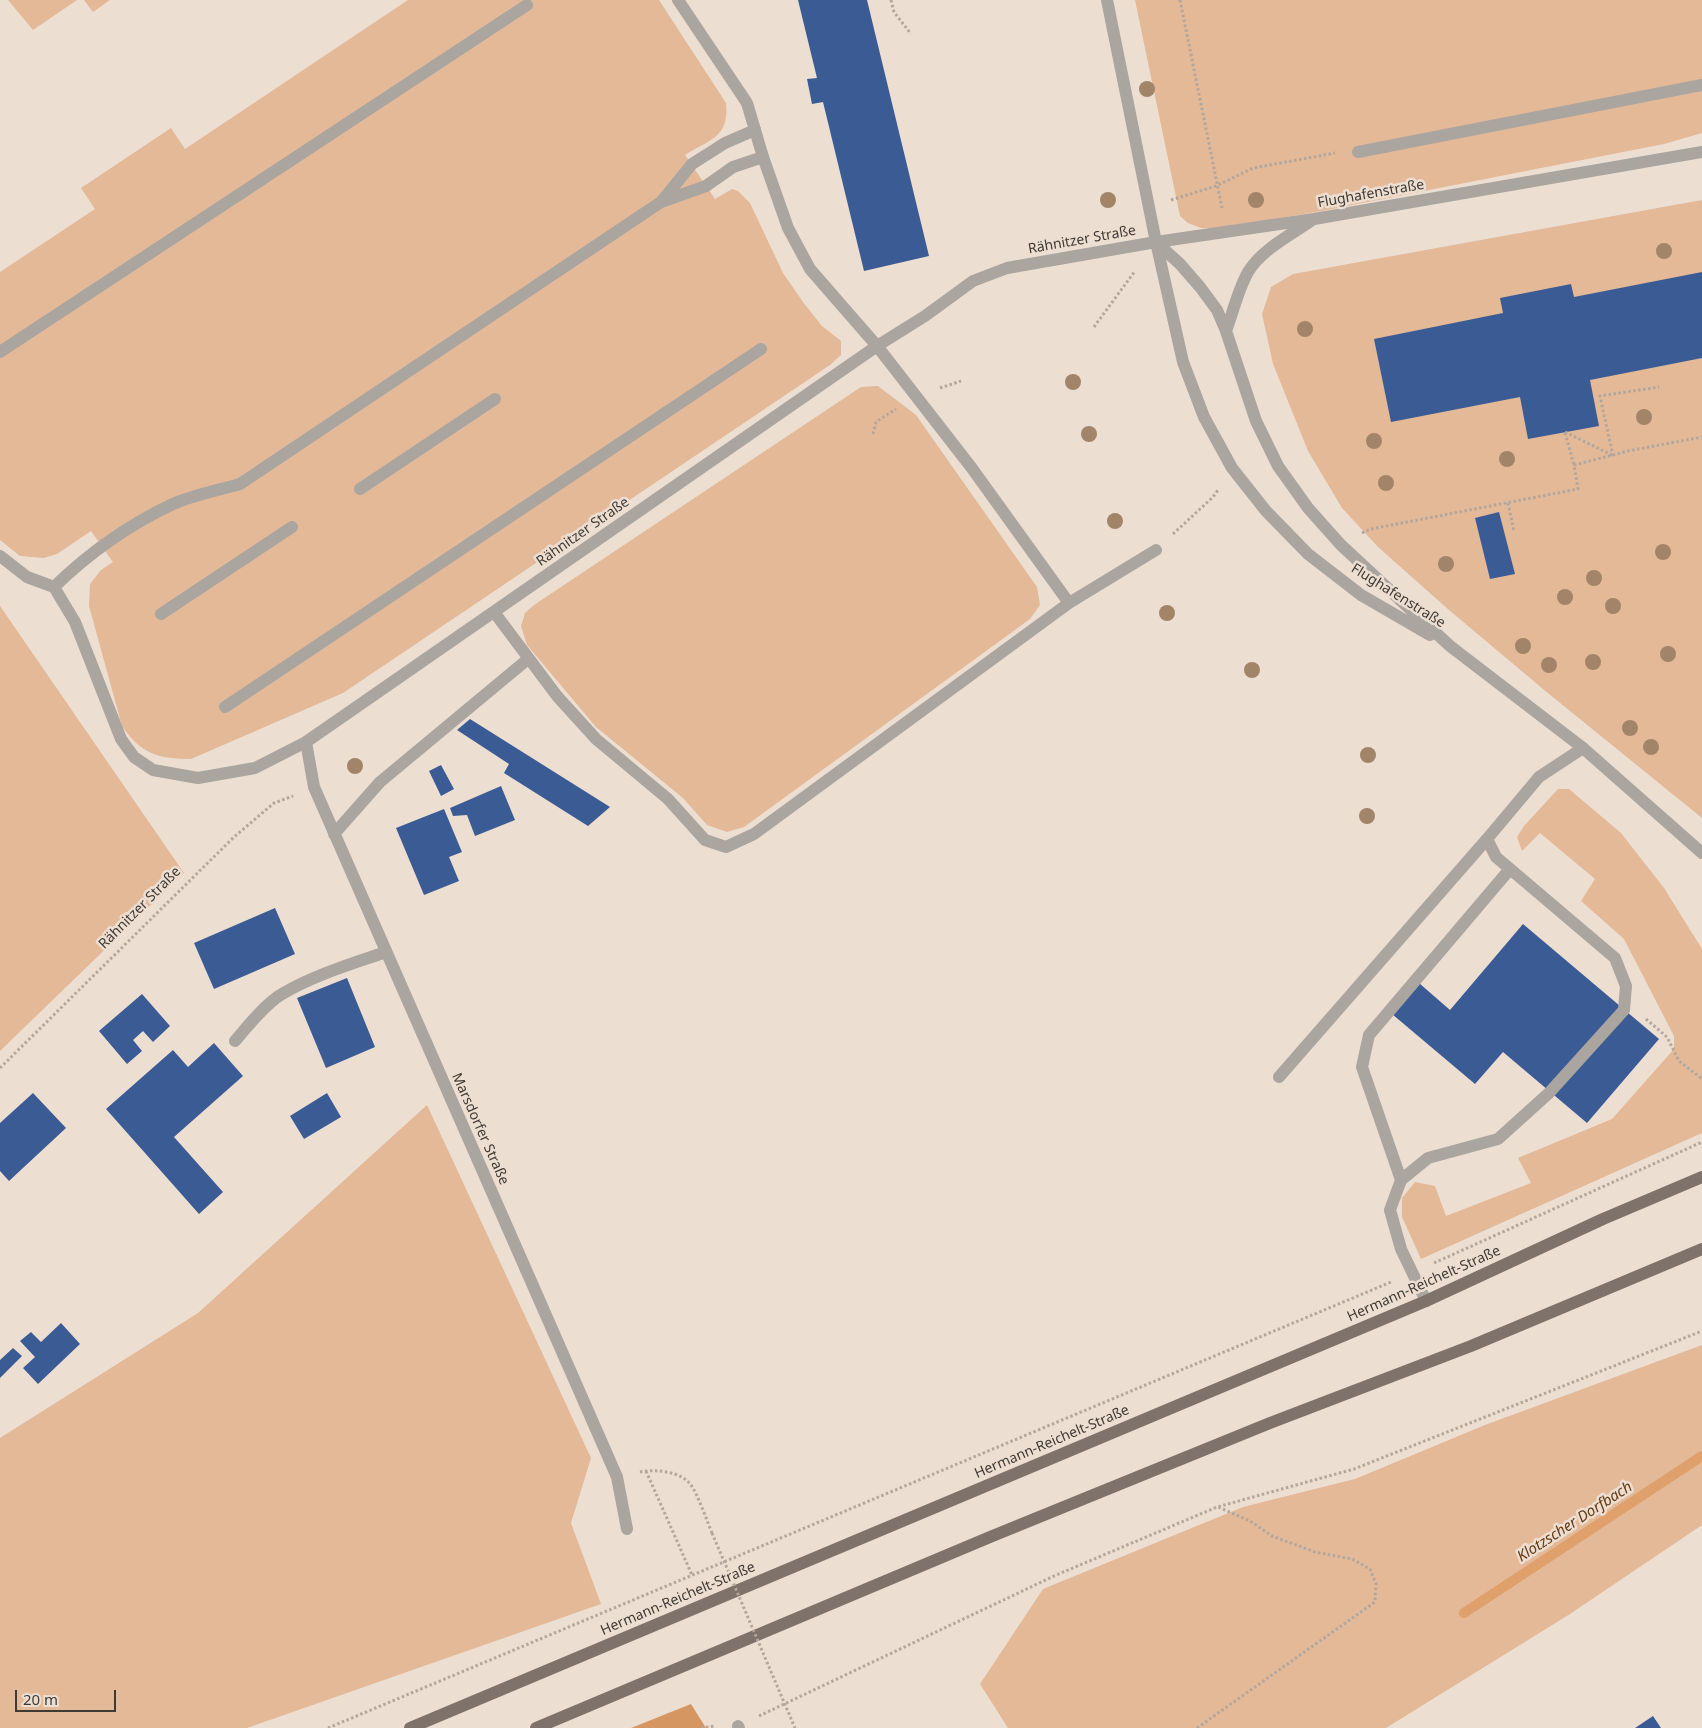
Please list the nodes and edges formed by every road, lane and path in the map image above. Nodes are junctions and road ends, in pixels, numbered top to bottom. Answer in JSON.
{"nodes":[{"id":1,"x":678,"y":0,"type":"edge"},
{"id":2,"x":891,"y":0,"type":"edge"},
{"id":3,"x":1107,"y":0,"type":"edge"},
{"id":4,"x":1180,"y":0,"type":"edge"},
{"id":5,"x":527,"y":4,"type":"dead end"},
{"id":6,"x":911,"y":34,"type":"dead end"},
{"id":7,"x":1702,"y":85,"type":"edge"},
{"id":8,"x":755,"y":130,"type":"junction"},
{"id":9,"x":1358,"y":152,"type":"dead end"},
{"id":10,"x":1702,"y":152,"type":"edge"},
{"id":11,"x":763,"y":157,"type":"junction"},
{"id":12,"x":661,"y":202,"type":"junction"},
{"id":13,"x":1314,"y":219,"type":"junction"},
{"id":14,"x":1228,"y":232,"type":"junction"},
{"id":15,"x":1156,"y":242,"type":"junction"},
{"id":16,"x":1094,"y":327,"type":"dead end"},
{"id":17,"x":1226,"y":331,"type":"junction"},
{"id":18,"x":877,"y":346,"type":"junction"},
{"id":19,"x":761,"y":349,"type":"dead end"},
{"id":20,"x":0,"y":352,"type":"edge"},
{"id":21,"x":1659,"y":387,"type":"dead end"},
{"id":22,"x":494,"y":398,"type":"dead end"},
{"id":23,"x":1702,"y":437,"type":"edge"},
{"id":24,"x":1613,"y":456,"type":"junction"},
{"id":25,"x":1574,"y":464,"type":"junction"},
{"id":26,"x":1232,"y":468,"type":"junction"},
{"id":27,"x":360,"y":489,"type":"dead end"},
{"id":28,"x":1508,"y":503,"type":"junction"},
{"id":29,"x":292,"y":526,"type":"dead end"},
{"id":30,"x":1514,"y":531,"type":"dead end"},
{"id":31,"x":1341,"y":545,"type":"junction"},
{"id":32,"x":1156,"y":550,"type":"joint"},
{"id":33,"x":0,"y":556,"type":"edge"},
{"id":34,"x":54,"y":587,"type":"junction"},
{"id":35,"x":1069,"y":603,"type":"junction"},
{"id":36,"x":494,"y":612,"type":"junction"},
{"id":37,"x":161,"y":614,"type":"dead end"},
{"id":38,"x":1450,"y":646,"type":"junction"},
{"id":39,"x":528,"y":659,"type":"junction"},
{"id":40,"x":225,"y":707,"type":"dead end"},
{"id":41,"x":306,"y":742,"type":"junction"},
{"id":42,"x":1583,"y":748,"type":"junction"},
{"id":43,"x":314,"y":787,"type":"junction"},
{"id":44,"x":334,"y":834,"type":"junction"},
{"id":45,"x":1487,"y":839,"type":"junction"},
{"id":46,"x":1702,"y":852,"type":"edge"},
{"id":47,"x":1510,"y":869,"type":"junction"},
{"id":48,"x":386,"y":952,"type":"junction"},
{"id":49,"x":1625,"y":1001,"type":"junction"},
{"id":50,"x":235,"y":1041,"type":"dead end"},
{"id":51,"x":0,"y":1068,"type":"edge"},
{"id":52,"x":1279,"y":1077,"type":"dead end"},
{"id":53,"x":1702,"y":1079,"type":"edge"},
{"id":54,"x":1702,"y":1142,"type":"edge"},
{"id":55,"x":1702,"y":1176,"type":"edge"},
{"id":56,"x":1401,"y":1180,"type":"junction"},
{"id":57,"x":1702,"y":1249,"type":"edge"},
{"id":58,"x":1412,"y":1273,"type":"junction"},
{"id":59,"x":1426,"y":1301,"type":"junction"},
{"id":60,"x":1702,"y":1331,"type":"edge"},
{"id":61,"x":646,"y":1471,"type":"junction"},
{"id":62,"x":617,"y":1477,"type":"junction"},
{"id":63,"x":1217,"y":1507,"type":"junction"},
{"id":64,"x":627,"y":1529,"type":"dead end"},
{"id":65,"x":692,"y":1574,"type":"junction"},
{"id":66,"x":738,"y":1727,"type":"edge"},
{"id":67,"x":328,"y":1728,"type":"edge"},
{"id":68,"x":410,"y":1728,"type":"edge"},
{"id":69,"x":536,"y":1728,"type":"edge"},
{"id":70,"x":795,"y":1728,"type":"edge"},
{"id":71,"x":1197,"y":1728,"type":"edge"}],
"edges":[{"from":1,"to":8,"type":"street"},
{"from":2,"to":6,"type":"path"},
{"from":3,"to":15,"type":"street","name":"Flughafenstraße"},
{"from":4,"to":14,"type":"path"},
{"from":5,"to":20,"type":"street"},
{"from":7,"to":9,"type":"street"},
{"from":8,"to":11,"type":"street"},
{"from":8,"to":12,"type":"street"},
{"from":10,"to":13,"type":"street","name":"Flughafenstraße"},
{"from":11,"to":12,"type":"street"},
{"from":11,"to":18,"type":"street"},
{"from":12,"to":34,"type":"street"},
{"from":13,"to":14,"type":"street","name":"Rähnitzer Straße"},
{"from":13,"to":17,"type":"street","name":"Flughafenstraße"},
{"from":14,"to":15,"type":"street","name":"Rähnitzer Straße"},
{"from":15,"to":16,"type":"path"},
{"from":15,"to":17,"type":"street"},
{"from":15,"to":18,"type":"street","name":"Rähnitzer Straße"},
{"from":15,"to":26,"type":"street","name":"Flughafenstraße"},
{"from":17,"to":31,"type":"street","name":"Flughafenstraße"},
{"from":18,"to":35,"type":"street"},
{"from":18,"to":36,"type":"street","name":"Rähnitzer Straße"},
{"from":19,"to":40,"type":"street"},
{"from":21,"to":24,"type":"path"},
{"from":22,"to":27,"type":"street"},
{"from":23,"to":24,"type":"path"},
{"from":24,"to":25,"type":"path"},
{"from":24,"to":25,"type":"path"},
{"from":25,"to":28,"type":"path"},
{"from":26,"to":32,"type":"path"},
{"from":26,"to":38,"type":"street","name":"Flughafenstraße"},
{"from":28,"to":30,"type":"path"},
{"from":28,"to":31,"type":"path"},
{"from":29,"to":37,"type":"street"},
{"from":31,"to":38,"type":"street","name":"Flughafenstraße"},
{"from":32,"to":35,"type":"street"},
{"from":33,"to":34,"type":"street"},
{"from":34,"to":41,"type":"street","name":"Rähnitzer Straße"},
{"from":35,"to":39,"type":"street"},
{"from":36,"to":39,"type":"street"},
{"from":36,"to":41,"type":"street","name":"Rähnitzer Straße"},
{"from":38,"to":42,"type":"street","name":"Flughafenstraße"},
{"from":39,"to":44,"type":"street"},
{"from":41,"to":43,"type":"street","name":"Marsdorfer Straße"},
{"from":42,"to":45,"type":"street"},
{"from":42,"to":46,"type":"street","name":"Flughafenstraße"},
{"from":43,"to":44,"type":"street","name":"Marsdorfer Straße"},
{"from":43,"to":51,"type":"path","name":"Rähnitzer Straße"},
{"from":44,"to":48,"type":"street","name":"Marsdorfer Straße"},
{"from":45,"to":47,"type":"street"},
{"from":45,"to":52,"type":"street"},
{"from":47,"to":49,"type":"street"},
{"from":47,"to":56,"type":"street"},
{"from":48,"to":50,"type":"street"},
{"from":48,"to":62,"type":"street","name":"Marsdorfer Straße"},
{"from":49,"to":53,"type":"path"},
{"from":49,"to":56,"type":"street"},
{"from":54,"to":58,"type":"path"},
{"from":55,"to":59,"type":"main road","name":"Hermann-Reichelt-Straße"},
{"from":56,"to":58,"type":"street"},
{"from":57,"to":69,"type":"main road"},
{"from":58,"to":59,"type":"street"},
{"from":58,"to":65,"type":"path"},
{"from":59,"to":68,"type":"main road","name":"Hermann-Reichelt-Straße"},
{"from":60,"to":63,"type":"path"},
{"from":61,"to":62,"type":"path"},
{"from":61,"to":65,"type":"path"},
{"from":61,"to":70,"type":"path","bridge":true},
{"from":62,"to":64,"type":"street","name":"Marsdorfer Straße"},
{"from":63,"to":66,"type":"path"},
{"from":63,"to":71,"type":"path"},
{"from":65,"to":67,"type":"path"}]}
